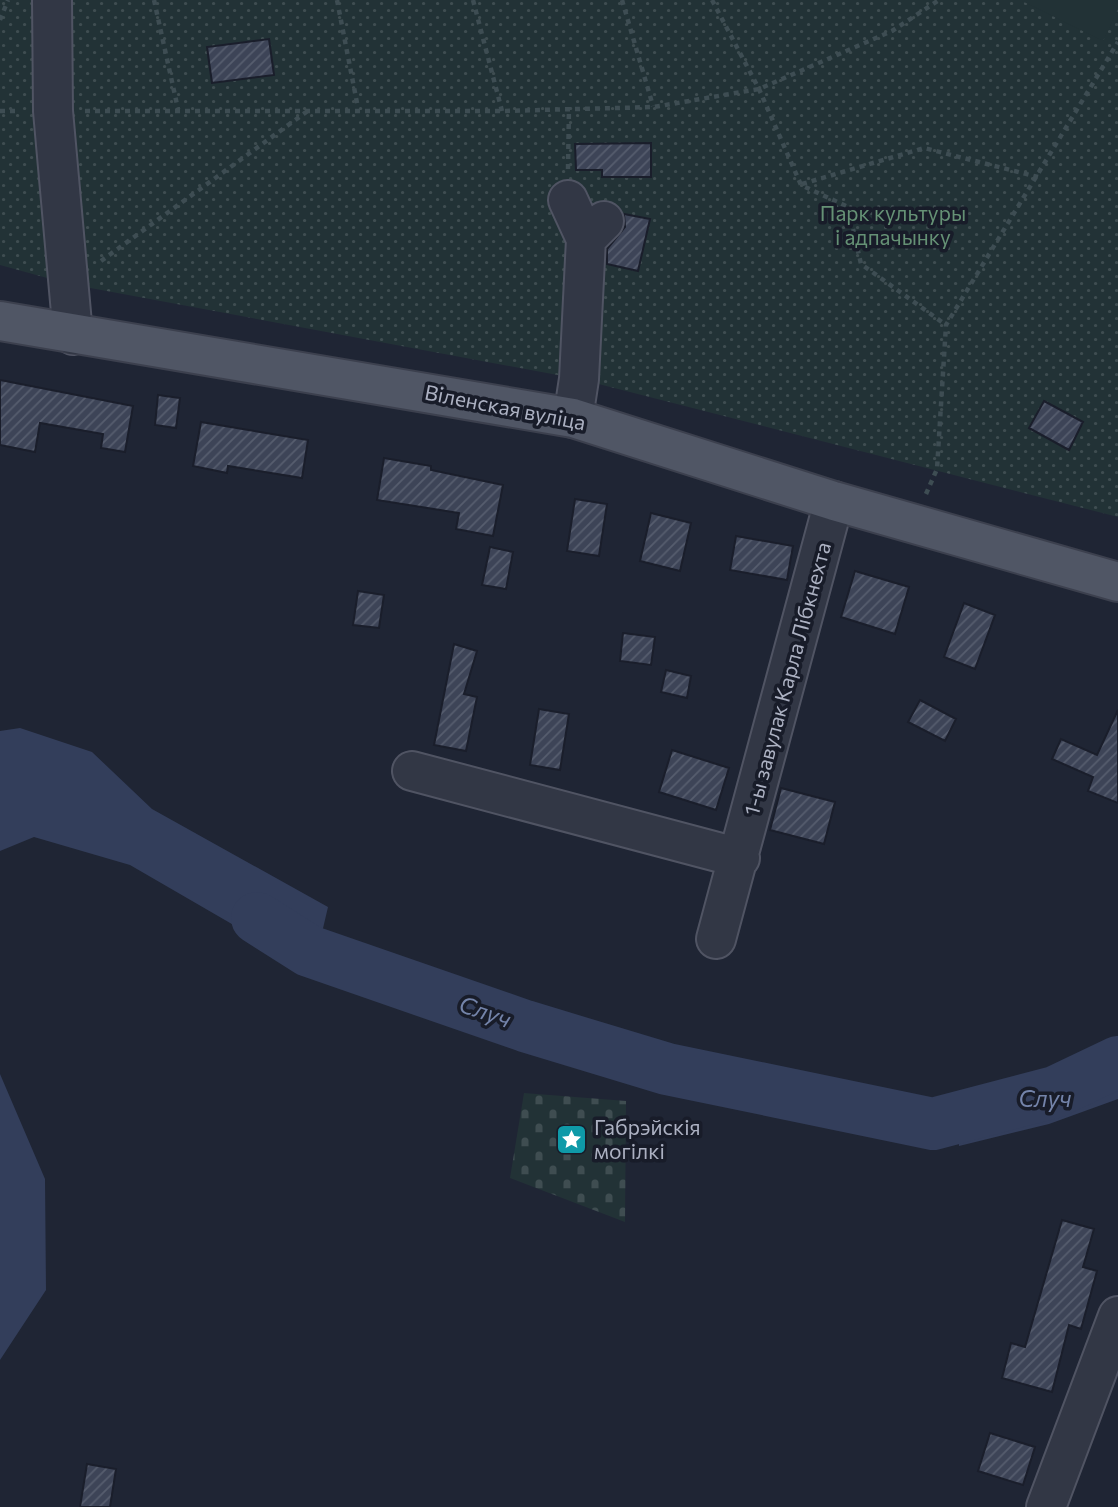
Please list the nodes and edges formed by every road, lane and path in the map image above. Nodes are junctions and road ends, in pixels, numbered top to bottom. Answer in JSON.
{"nodes":[{"id":1,"x":8,"y":0,"type":"edge"},
{"id":2,"x":52,"y":0,"type":"edge"},
{"id":3,"x":154,"y":0,"type":"edge"},
{"id":4,"x":337,"y":0,"type":"edge"},
{"id":5,"x":473,"y":0,"type":"edge"},
{"id":6,"x":622,"y":0,"type":"edge"},
{"id":7,"x":712,"y":0,"type":"edge"},
{"id":8,"x":939,"y":0,"type":"edge"},
{"id":9,"x":0,"y":19,"type":"edge"},
{"id":10,"x":1118,"y":41,"type":"edge"},
{"id":11,"x":758,"y":89,"type":"junction"},
{"id":12,"x":569,"y":107,"type":"junction"},
{"id":13,"x":654,"y":107,"type":"junction"},
{"id":14,"x":310,"y":108,"type":"junction"},
{"id":15,"x":358,"y":108,"type":"junction"},
{"id":16,"x":178,"y":109,"type":"junction"},
{"id":17,"x":0,"y":111,"type":"edge"},
{"id":18,"x":53,"y":111,"type":"junction"},
{"id":19,"x":502,"y":111,"type":"junction"},
{"id":20,"x":1038,"y":177,"type":"junction"},
{"id":21,"x":801,"y":185,"type":"junction"},
{"id":22,"x":568,"y":200,"type":"joint"},
{"id":23,"x":69,"y":284,"type":"junction"},
{"id":24,"x":0,"y":321,"type":"edge"},
{"id":25,"x":946,"y":325,"type":"junction"},
{"id":26,"x":73,"y":335,"type":"junction"},
{"id":27,"x":573,"y":418,"type":"junction"},
{"id":28,"x":912,"y":493,"type":"dead end"},
{"id":29,"x":834,"y":501,"type":"junction"},
{"id":30,"x":1118,"y":582,"type":"edge"},
{"id":31,"x":412,"y":771,"type":"dead end"},
{"id":32,"x":740,"y":858,"type":"junction"},
{"id":33,"x":716,"y":939,"type":"dead end"},
{"id":34,"x":1118,"y":1316,"type":"edge"},
{"id":35,"x":1046,"y":1507,"type":"edge"}],
"edges":[{"from":1,"to":9,"type":"path"},
{"from":2,"to":18,"type":"street"},
{"from":3,"to":16,"type":"path"},
{"from":4,"to":15,"type":"path"},
{"from":5,"to":19,"type":"path"},
{"from":6,"to":13,"type":"path"},
{"from":7,"to":11,"type":"path"},
{"from":8,"to":11,"type":"path"},
{"from":10,"to":20,"type":"path"},
{"from":11,"to":13,"type":"path"},
{"from":11,"to":21,"type":"path"},
{"from":12,"to":13,"type":"path"},
{"from":12,"to":19,"type":"path"},
{"from":12,"to":22,"type":"path"},
{"from":14,"to":15,"type":"path"},
{"from":14,"to":16,"type":"path"},
{"from":14,"to":23,"type":"path"},
{"from":15,"to":19,"type":"path"},
{"from":16,"to":18,"type":"path"},
{"from":17,"to":18,"type":"path"},
{"from":18,"to":23,"type":"street"},
{"from":20,"to":21,"type":"path"},
{"from":20,"to":25,"type":"path"},
{"from":21,"to":25,"type":"path"},
{"from":22,"to":27,"type":"street"},
{"from":23,"to":26,"type":"street"},
{"from":24,"to":26,"type":"main road","name":"Віленская вуліца"},
{"from":25,"to":28,"type":"path"},
{"from":26,"to":27,"type":"main road","name":"Віленская вуліца"},
{"from":27,"to":29,"type":"main road","name":"Віленская вуліца"},
{"from":29,"to":30,"type":"main road","name":"Віленская вуліца"},
{"from":29,"to":32,"type":"street","name":"1-ы завулак Карла Лібкнехта"},
{"from":31,"to":32,"type":"street"},
{"from":32,"to":33,"type":"street","name":"1-ы завулак Карла Лібкнехта"},
{"from":34,"to":35,"type":"street"}]}
